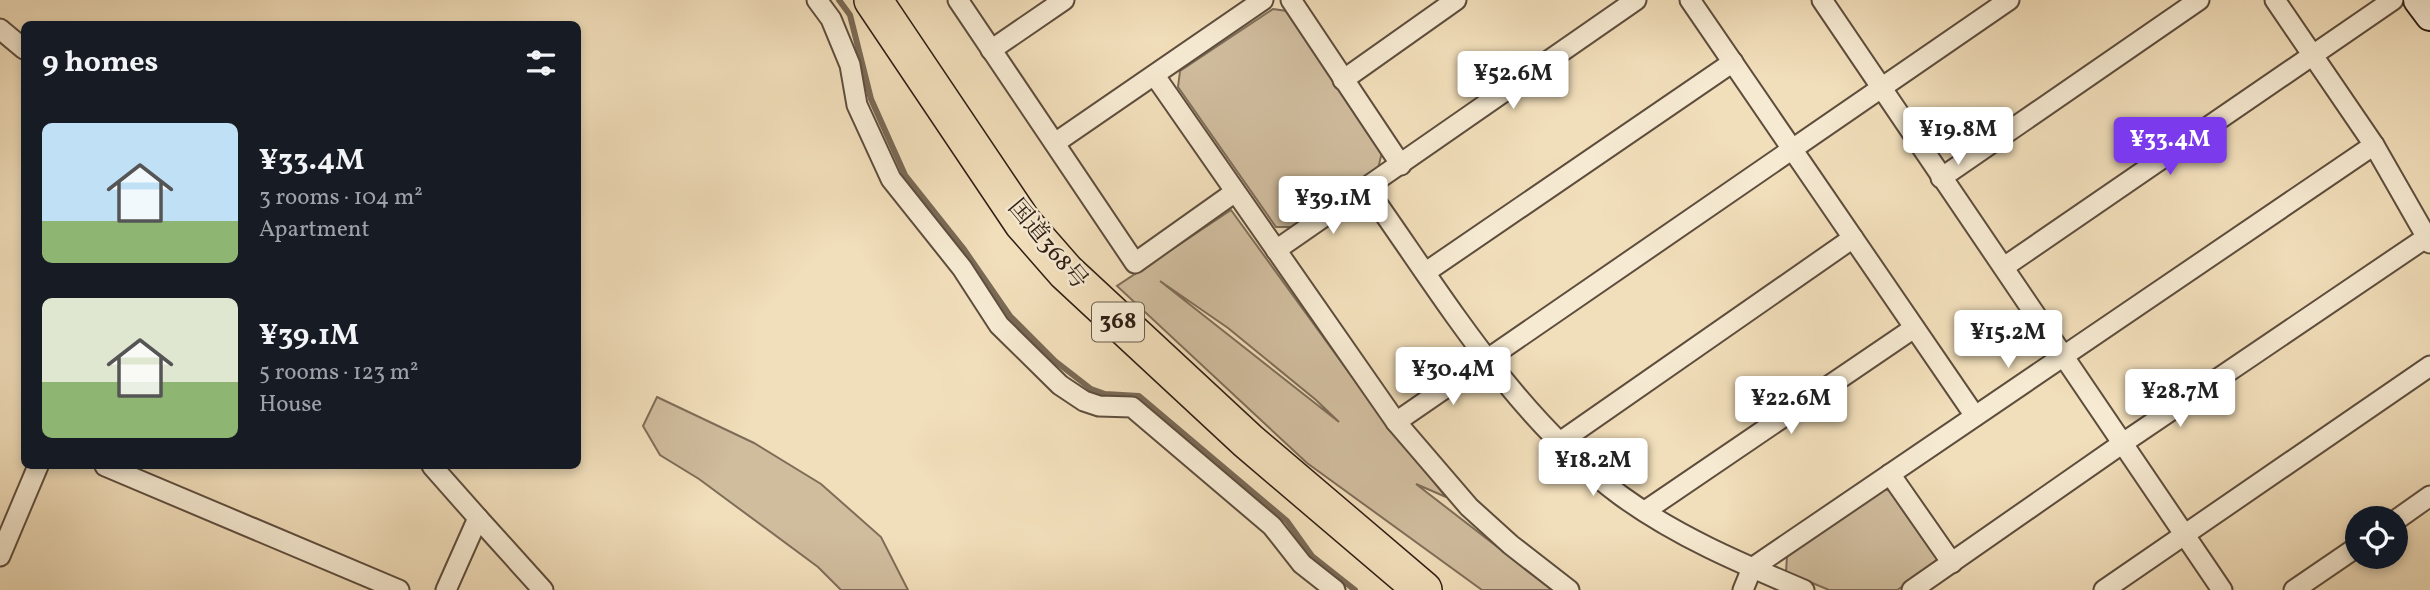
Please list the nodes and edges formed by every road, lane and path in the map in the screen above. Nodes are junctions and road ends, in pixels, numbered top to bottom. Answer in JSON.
{"nodes":[{"id":1,"x":817,"y":0,"type":"edge"},
{"id":2,"x":873,"y":0,"type":"edge"},
{"id":3,"x":958,"y":0,"type":"edge"},
{"id":4,"x":1064,"y":0,"type":"edge"},
{"id":5,"x":1263,"y":0,"type":"edge"},
{"id":6,"x":1291,"y":0,"type":"edge"},
{"id":7,"x":1456,"y":0,"type":"edge"},
{"id":8,"x":1636,"y":0,"type":"edge"},
{"id":9,"x":1690,"y":0,"type":"edge"},
{"id":10,"x":1822,"y":0,"type":"edge"},
{"id":11,"x":2009,"y":0,"type":"edge"},
{"id":12,"x":2199,"y":0,"type":"edge"},
{"id":13,"x":2275,"y":0,"type":"edge"},
{"id":14,"x":2393,"y":0,"type":"edge"},
{"id":15,"x":2418,"y":0,"type":"edge"},
{"id":16,"x":2430,"y":16,"type":"edge"},
{"id":17,"x":0,"y":29,"type":"edge"},
{"id":18,"x":21,"y":47,"type":"edge"},
{"id":19,"x":991,"y":50,"type":"junction"},
{"id":20,"x":2313,"y":55,"type":"junction"},
{"id":21,"x":1733,"y":62,"type":"junction"},
{"id":22,"x":1155,"y":76,"type":"junction"},
{"id":23,"x":1343,"y":80,"type":"junction"},
{"id":24,"x":1882,"y":88,"type":"junction"},
{"id":25,"x":1055,"y":143,"type":"junction"},
{"id":26,"x":2374,"y":145,"type":"junction"},
{"id":27,"x":1792,"y":149,"type":"junction"},
{"id":28,"x":1401,"y":165,"type":"junction"},
{"id":29,"x":1941,"y":178,"type":"junction"},
{"id":30,"x":1367,"y":189,"type":"junction"},
{"id":31,"x":1235,"y":192,"type":"junction"},
{"id":32,"x":1853,"y":238,"type":"junction"},
{"id":33,"x":2429,"y":240,"type":"edge"},
{"id":34,"x":1276,"y":250,"type":"junction"},
{"id":35,"x":2004,"y":267,"type":"junction"},
{"id":36,"x":1426,"y":272,"type":"junction"},
{"id":37,"x":1914,"y":328,"type":"junction"},
{"id":38,"x":2063,"y":357,"type":"junction"},
{"id":39,"x":1488,"y":360,"type":"junction"},
{"id":40,"x":2430,"y":366,"type":"edge"},
{"id":41,"x":1975,"y":416,"type":"junction"},
{"id":42,"x":1396,"y":422,"type":"junction"},
{"id":43,"x":1560,"y":442,"type":"junction"},
{"id":44,"x":2123,"y":443,"type":"junction"},
{"id":45,"x":37,"y":469,"type":"edge"},
{"id":46,"x":112,"y":469,"type":"edge"},
{"id":47,"x":435,"y":469,"type":"edge"},
{"id":48,"x":1890,"y":474,"type":"junction"},
{"id":49,"x":2430,"y":496,"type":"edge"},
{"id":50,"x":1644,"y":511,"type":"junction"},
{"id":51,"x":2408,"y":512,"type":"edge"},
{"id":52,"x":478,"y":518,"type":"junction"},
{"id":53,"x":2184,"y":535,"type":"junction"},
{"id":54,"x":2345,"y":555,"type":"edge"},
{"id":55,"x":0,"y":556,"type":"edge"},
{"id":56,"x":1952,"y":563,"type":"junction"},
{"id":57,"x":1752,"y":568,"type":"junction"},
{"id":58,"x":400,"y":590,"type":"edge"},
{"id":59,"x":446,"y":590,"type":"edge"},
{"id":60,"x":543,"y":590,"type":"edge"},
{"id":61,"x":1335,"y":590,"type":"edge"},
{"id":62,"x":1423,"y":590,"type":"edge"},
{"id":63,"x":1569,"y":590,"type":"edge"},
{"id":64,"x":1742,"y":590,"type":"edge"},
{"id":65,"x":1804,"y":590,"type":"edge"},
{"id":66,"x":1913,"y":590,"type":"edge"},
{"id":67,"x":2104,"y":590,"type":"edge"},
{"id":68,"x":2222,"y":590,"type":"edge"},
{"id":69,"x":2294,"y":590,"type":"edge"}],
"edges":[{"from":1,"to":61,"type":"street"},
{"from":2,"to":62,"type":"highway","name":"国道368号","number":"368"},
{"from":3,"to":19,"type":"street"},
{"from":4,"to":19,"type":"street"},
{"from":5,"to":22,"type":"street"},
{"from":6,"to":23,"type":"street"},
{"from":7,"to":23,"type":"street"},
{"from":8,"to":28,"type":"street"},
{"from":9,"to":21,"type":"street"},
{"from":10,"to":24,"type":"street"},
{"from":11,"to":24,"type":"street"},
{"from":12,"to":29,"type":"street"},
{"from":13,"to":20,"type":"street"},
{"from":14,"to":20,"type":"street"},
{"from":15,"to":16,"type":"street"},
{"from":17,"to":18,"type":"street"},
{"from":19,"to":25,"type":"street"},
{"from":20,"to":26,"type":"street"},
{"from":20,"to":35,"type":"street"},
{"from":21,"to":27,"type":"street"},
{"from":21,"to":36,"type":"street"},
{"from":22,"to":25,"type":"street"},
{"from":22,"to":31,"type":"street"},
{"from":23,"to":28,"type":"street"},
{"from":24,"to":27,"type":"street"},
{"from":24,"to":29,"type":"street"},
{"from":25,"to":31,"type":"street"},
{"from":26,"to":33,"type":"street"},
{"from":26,"to":38,"type":"street"},
{"from":27,"to":32,"type":"street"},
{"from":27,"to":39,"type":"street"},
{"from":28,"to":30,"type":"street"},
{"from":29,"to":35,"type":"street"},
{"from":30,"to":34,"type":"street"},
{"from":30,"to":36,"type":"street"},
{"from":31,"to":34,"type":"street"},
{"from":32,"to":37,"type":"street"},
{"from":32,"to":43,"type":"street"},
{"from":33,"to":44,"type":"street"},
{"from":34,"to":42,"type":"street"},
{"from":35,"to":38,"type":"street"},
{"from":36,"to":39,"type":"street"},
{"from":37,"to":41,"type":"street"},
{"from":37,"to":50,"type":"street"},
{"from":38,"to":41,"type":"street"},
{"from":38,"to":44,"type":"street"},
{"from":39,"to":42,"type":"street"},
{"from":39,"to":43,"type":"street"},
{"from":40,"to":53,"type":"street"},
{"from":41,"to":48,"type":"street"},
{"from":42,"to":63,"type":"street"},
{"from":43,"to":50,"type":"street"},
{"from":44,"to":53,"type":"street"},
{"from":44,"to":56,"type":"street"},
{"from":45,"to":55,"type":"street"},
{"from":46,"to":58,"type":"street"},
{"from":47,"to":52,"type":"street"},
{"from":48,"to":56,"type":"street"},
{"from":48,"to":57,"type":"street"},
{"from":49,"to":51,"type":"street"},
{"from":50,"to":57,"type":"street"},
{"from":52,"to":59,"type":"street"},
{"from":52,"to":60,"type":"street"},
{"from":53,"to":67,"type":"street"},
{"from":53,"to":68,"type":"street"},
{"from":54,"to":69,"type":"street"},
{"from":56,"to":66,"type":"street"},
{"from":57,"to":64,"type":"street"},
{"from":57,"to":65,"type":"street"}]}
